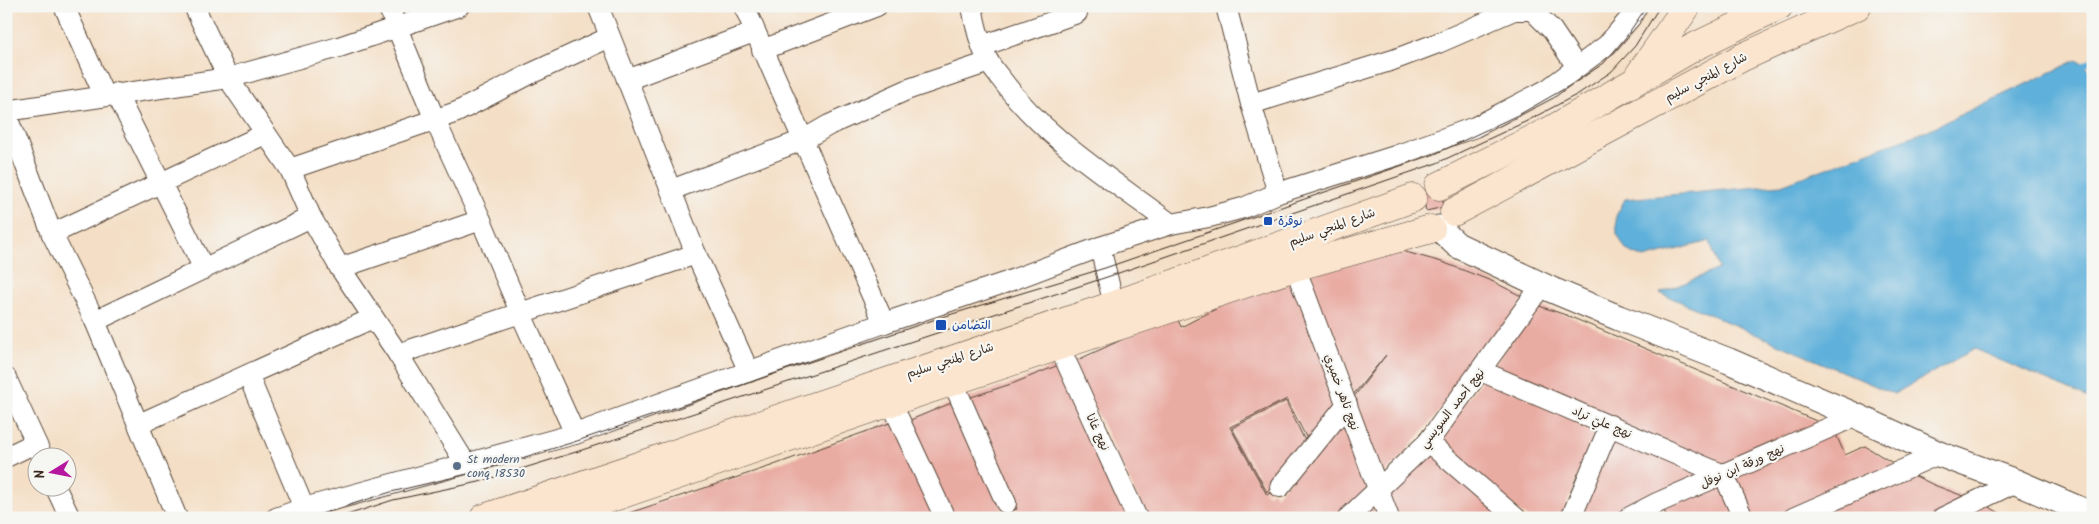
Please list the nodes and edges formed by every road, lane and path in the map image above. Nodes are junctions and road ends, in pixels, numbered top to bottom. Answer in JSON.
{"nodes":[{"id":1,"x":64,"y":6,"type":"edge"},
{"id":2,"x":194,"y":6,"type":"edge"},
{"id":3,"x":388,"y":6,"type":"edge"},
{"id":4,"x":459,"y":6,"type":"edge"},
{"id":5,"x":598,"y":6,"type":"edge"},
{"id":6,"x":744,"y":6,"type":"edge"},
{"id":7,"x":877,"y":6,"type":"edge"},
{"id":8,"x":972,"y":6,"type":"edge"},
{"id":9,"x":1226,"y":6,"type":"edge"},
{"id":10,"x":1638,"y":6,"type":"edge"},
{"id":11,"x":1686,"y":6,"type":"edge"},
{"id":12,"x":1779,"y":6,"type":"edge"},
{"id":13,"x":1857,"y":6,"type":"edge"},
{"id":14,"x":1738,"y":12,"type":"edge"},
{"id":15,"x":1077,"y":13,"type":"dead end"},
{"id":16,"x":396,"y":29,"type":"junction"},
{"id":17,"x":1804,"y":29,"type":"junction"},
{"id":18,"x":610,"y":37,"type":"junction"},
{"id":19,"x":758,"y":41,"type":"junction"},
{"id":20,"x":986,"y":54,"type":"junction"},
{"id":21,"x":1743,"y":57,"type":"junction"},
{"id":22,"x":1577,"y":67,"type":"junction"},
{"id":23,"x":228,"y":78,"type":"junction"},
{"id":24,"x":627,"y":80,"type":"junction"},
{"id":25,"x":1630,"y":86,"type":"junction"},
{"id":26,"x":110,"y":94,"type":"junction"},
{"id":27,"x":1251,"y":104,"type":"junction"},
{"id":28,"x":6,"y":112,"type":"edge"},
{"id":29,"x":435,"y":120,"type":"junction"},
{"id":30,"x":265,"y":134,"type":"junction"},
{"id":31,"x":802,"y":140,"type":"junction"},
{"id":32,"x":290,"y":169,"type":"junction"},
{"id":33,"x":161,"y":183,"type":"junction"},
{"id":34,"x":1439,"y":186,"type":"junction"},
{"id":35,"x":671,"y":190,"type":"junction"},
{"id":36,"x":1278,"y":193,"type":"junction"},
{"id":37,"x":1413,"y":198,"type":"junction"},
{"id":38,"x":311,"y":217,"type":"junction"},
{"id":39,"x":481,"y":220,"type":"junction"},
{"id":40,"x":1444,"y":222,"type":"junction"},
{"id":41,"x":1171,"y":224,"type":"junction"},
{"id":42,"x":52,"y":234,"type":"junction"},
{"id":43,"x":1100,"y":247,"type":"junction"},
{"id":44,"x":696,"y":254,"type":"junction"},
{"id":45,"x":1294,"y":267,"type":"junction"},
{"id":46,"x":340,"y":268,"type":"junction"},
{"id":47,"x":204,"y":269,"type":"junction"},
{"id":48,"x":1542,"y":285,"type":"junction"},
{"id":49,"x":1114,"y":304,"type":"junction"},
{"id":50,"x":520,"y":314,"type":"junction"},
{"id":51,"x":373,"y":318,"type":"junction"},
{"id":52,"x":95,"y":322,"type":"junction"},
{"id":53,"x":884,"y":324,"type":"junction"},
{"id":54,"x":1059,"y":346,"type":"junction"},
{"id":55,"x":398,"y":354,"type":"junction"},
{"id":56,"x":1481,"y":371,"type":"junction"},
{"id":57,"x":749,"y":372,"type":"junction"},
{"id":58,"x":248,"y":375,"type":"junction"},
{"id":59,"x":7,"y":382,"type":"edge"},
{"id":60,"x":953,"y":382,"type":"junction"},
{"id":61,"x":891,"y":402,"type":"junction"},
{"id":62,"x":1347,"y":404,"type":"junction"},
{"id":63,"x":1856,"y":416,"type":"junction"},
{"id":64,"x":139,"y":424,"type":"junction"},
{"id":65,"x":1610,"y":425,"type":"junction"},
{"id":66,"x":575,"y":434,"type":"junction"},
{"id":67,"x":1428,"y":442,"type":"junction"},
{"id":68,"x":37,"y":446,"type":"edge"},
{"id":69,"x":28,"y":452,"type":"edge"},
{"id":70,"x":1939,"y":454,"type":"junction"},
{"id":71,"x":6,"y":457,"type":"edge"},
{"id":72,"x":466,"y":464,"type":"junction"},
{"id":73,"x":1724,"y":475,"type":"junction"},
{"id":74,"x":2016,"y":482,"type":"junction"},
{"id":75,"x":1280,"y":487,"type":"dead end"},
{"id":76,"x":1377,"y":492,"type":"junction"},
{"id":77,"x":60,"y":496,"type":"edge"},
{"id":78,"x":1006,"y":503,"type":"dead end"},
{"id":79,"x":304,"y":508,"type":"junction"},
{"id":80,"x":1661,"y":510,"type":"edge"},
{"id":81,"x":2093,"y":515,"type":"edge"},
{"id":82,"x":70,"y":518,"type":"edge"},
{"id":83,"x":177,"y":518,"type":"edge"},
{"id":84,"x":276,"y":518,"type":"edge"},
{"id":85,"x":484,"y":518,"type":"edge"},
{"id":86,"x":553,"y":518,"type":"edge"},
{"id":87,"x":945,"y":518,"type":"edge"},
{"id":88,"x":1137,"y":518,"type":"edge"},
{"id":89,"x":1348,"y":518,"type":"edge"},
{"id":90,"x":1388,"y":518,"type":"edge"},
{"id":91,"x":1516,"y":518,"type":"edge"},
{"id":92,"x":1571,"y":518,"type":"edge"},
{"id":93,"x":1628,"y":518,"type":"edge"},
{"id":94,"x":1743,"y":518,"type":"edge"},
{"id":95,"x":1793,"y":518,"type":"edge"},
{"id":96,"x":1942,"y":518,"type":"edge"}],
"edges":[{"from":1,"to":26,"type":"street"},
{"from":2,"to":23,"type":"street"},
{"from":3,"to":16,"type":"street"},
{"from":4,"to":16,"type":"street"},
{"from":5,"to":18,"type":"street"},
{"from":6,"to":19,"type":"street"},
{"from":7,"to":19,"type":"street"},
{"from":8,"to":20,"type":"street"},
{"from":9,"to":27,"type":"street"},
{"from":10,"to":22,"type":"street"},
{"from":11,"to":25,"type":"main road"},
{"from":12,"to":14,"type":"main road"},
{"from":13,"to":17,"type":"main road","name":"شارع المنجي سليم"},
{"from":14,"to":17,"type":"main road"},
{"from":14,"to":21,"type":"main road"},
{"from":14,"to":25,"type":"main road"},
{"from":15,"to":20,"type":"street"},
{"from":16,"to":23,"type":"street"},
{"from":16,"to":29,"type":"street"},
{"from":17,"to":21,"type":"main road","name":"شارع المنجي سليم"},
{"from":18,"to":24,"type":"street"},
{"from":18,"to":29,"type":"street"},
{"from":19,"to":24,"type":"street"},
{"from":19,"to":31,"type":"street"},
{"from":20,"to":31,"type":"street"},
{"from":20,"to":41,"type":"street"},
{"from":21,"to":40,"type":"main road","name":"شارع المنجي سليم"},
{"from":22,"to":27,"type":"street"},
{"from":22,"to":36,"type":"street"},
{"from":23,"to":26,"type":"street"},
{"from":23,"to":30,"type":"street"},
{"from":24,"to":35,"type":"street"},
{"from":25,"to":34,"type":"main road"},
{"from":26,"to":28,"type":"street"},
{"from":26,"to":33,"type":"street"},
{"from":27,"to":36,"type":"street"},
{"from":28,"to":42,"type":"street"},
{"from":29,"to":32,"type":"street"},
{"from":29,"to":39,"type":"street"},
{"from":30,"to":32,"type":"street"},
{"from":30,"to":33,"type":"street"},
{"from":31,"to":35,"type":"street"},
{"from":31,"to":53,"type":"street"},
{"from":32,"to":38,"type":"street"},
{"from":33,"to":42,"type":"street"},
{"from":33,"to":47,"type":"street"},
{"from":34,"to":37,"type":"main road"},
{"from":34,"to":40,"type":"main road"},
{"from":35,"to":44,"type":"street"},
{"from":36,"to":41,"type":"street"},
{"from":37,"to":40,"type":"main road"},
{"from":37,"to":49,"type":"main road","name":"شارع المنجي سليم"},
{"from":38,"to":46,"type":"street"},
{"from":38,"to":47,"type":"street"},
{"from":39,"to":46,"type":"street"},
{"from":39,"to":50,"type":"street"},
{"from":40,"to":45,"type":"main road","name":"شارع المنجي سليم"},
{"from":40,"to":48,"type":"street"},
{"from":41,"to":43,"type":"street"},
{"from":42,"to":52,"type":"street"},
{"from":43,"to":49,"type":"street"},
{"from":43,"to":53,"type":"street"},
{"from":44,"to":50,"type":"street"},
{"from":44,"to":57,"type":"street"},
{"from":45,"to":54,"type":"main road","name":"شارع المنجي سليم"},
{"from":45,"to":62,"type":"street","name":"نهج تاهر خميري"},
{"from":46,"to":51,"type":"street"},
{"from":47,"to":52,"type":"street"},
{"from":48,"to":56,"type":"street","name":"نهج أحمد السويسي"},
{"from":48,"to":63,"type":"street"},
{"from":49,"to":85,"type":"main road","name":"شارع المنجي سليم"},
{"from":50,"to":55,"type":"street"},
{"from":50,"to":66,"type":"street"},
{"from":51,"to":55,"type":"street"},
{"from":51,"to":58,"type":"street"},
{"from":52,"to":64,"type":"street"},
{"from":53,"to":57,"type":"street"},
{"from":54,"to":60,"type":"main road","name":"شارع المنجي سليم"},
{"from":54,"to":88,"type":"street","name":"نهج غانا"},
{"from":55,"to":72,"type":"street"},
{"from":56,"to":65,"type":"street","name":"نهج عليّ تراد"},
{"from":56,"to":67,"type":"street","name":"نهج أحمد السويسي"},
{"from":57,"to":66,"type":"street"},
{"from":58,"to":64,"type":"street"},
{"from":58,"to":79,"type":"street"},
{"from":59,"to":68,"type":"street"},
{"from":60,"to":61,"type":"main road","name":"شارع المنجي سليم"},
{"from":60,"to":78,"type":"street"},
{"from":61,"to":86,"type":"main road","name":"شارع المنجي سليم"},
{"from":61,"to":87,"type":"street"},
{"from":62,"to":75,"type":"street"},
{"from":62,"to":76,"type":"street","name":"نهج تاهر خميري"},
{"from":63,"to":70,"type":"street"},
{"from":63,"to":73,"type":"street","name":"نهج ورقة ابن نوفل"},
{"from":64,"to":83,"type":"street"},
{"from":65,"to":73,"type":"street","name":"نهج عليّ تراد"},
{"from":65,"to":92,"type":"street"},
{"from":66,"to":72,"type":"street"},
{"from":67,"to":76,"type":"street","name":"نهج أحمد السويسي"},
{"from":67,"to":91,"type":"street"},
{"from":69,"to":71,"type":"street"},
{"from":70,"to":74,"type":"street"},
{"from":70,"to":95,"type":"street"},
{"from":72,"to":79,"type":"street"},
{"from":73,"to":80,"type":"street","name":"نهج ورقة ابن نوفل"},
{"from":73,"to":94,"type":"street"},
{"from":74,"to":81,"type":"street"},
{"from":74,"to":96,"type":"street"},
{"from":76,"to":89,"type":"street","name":"نهج أحمد السويسي"},
{"from":76,"to":90,"type":"street","name":"نهج تاهر خميري"},
{"from":77,"to":82,"type":"street"},
{"from":79,"to":84,"type":"street"},
{"from":80,"to":93,"type":"street","name":"نهج ورقة ابن نوفل"}]}
